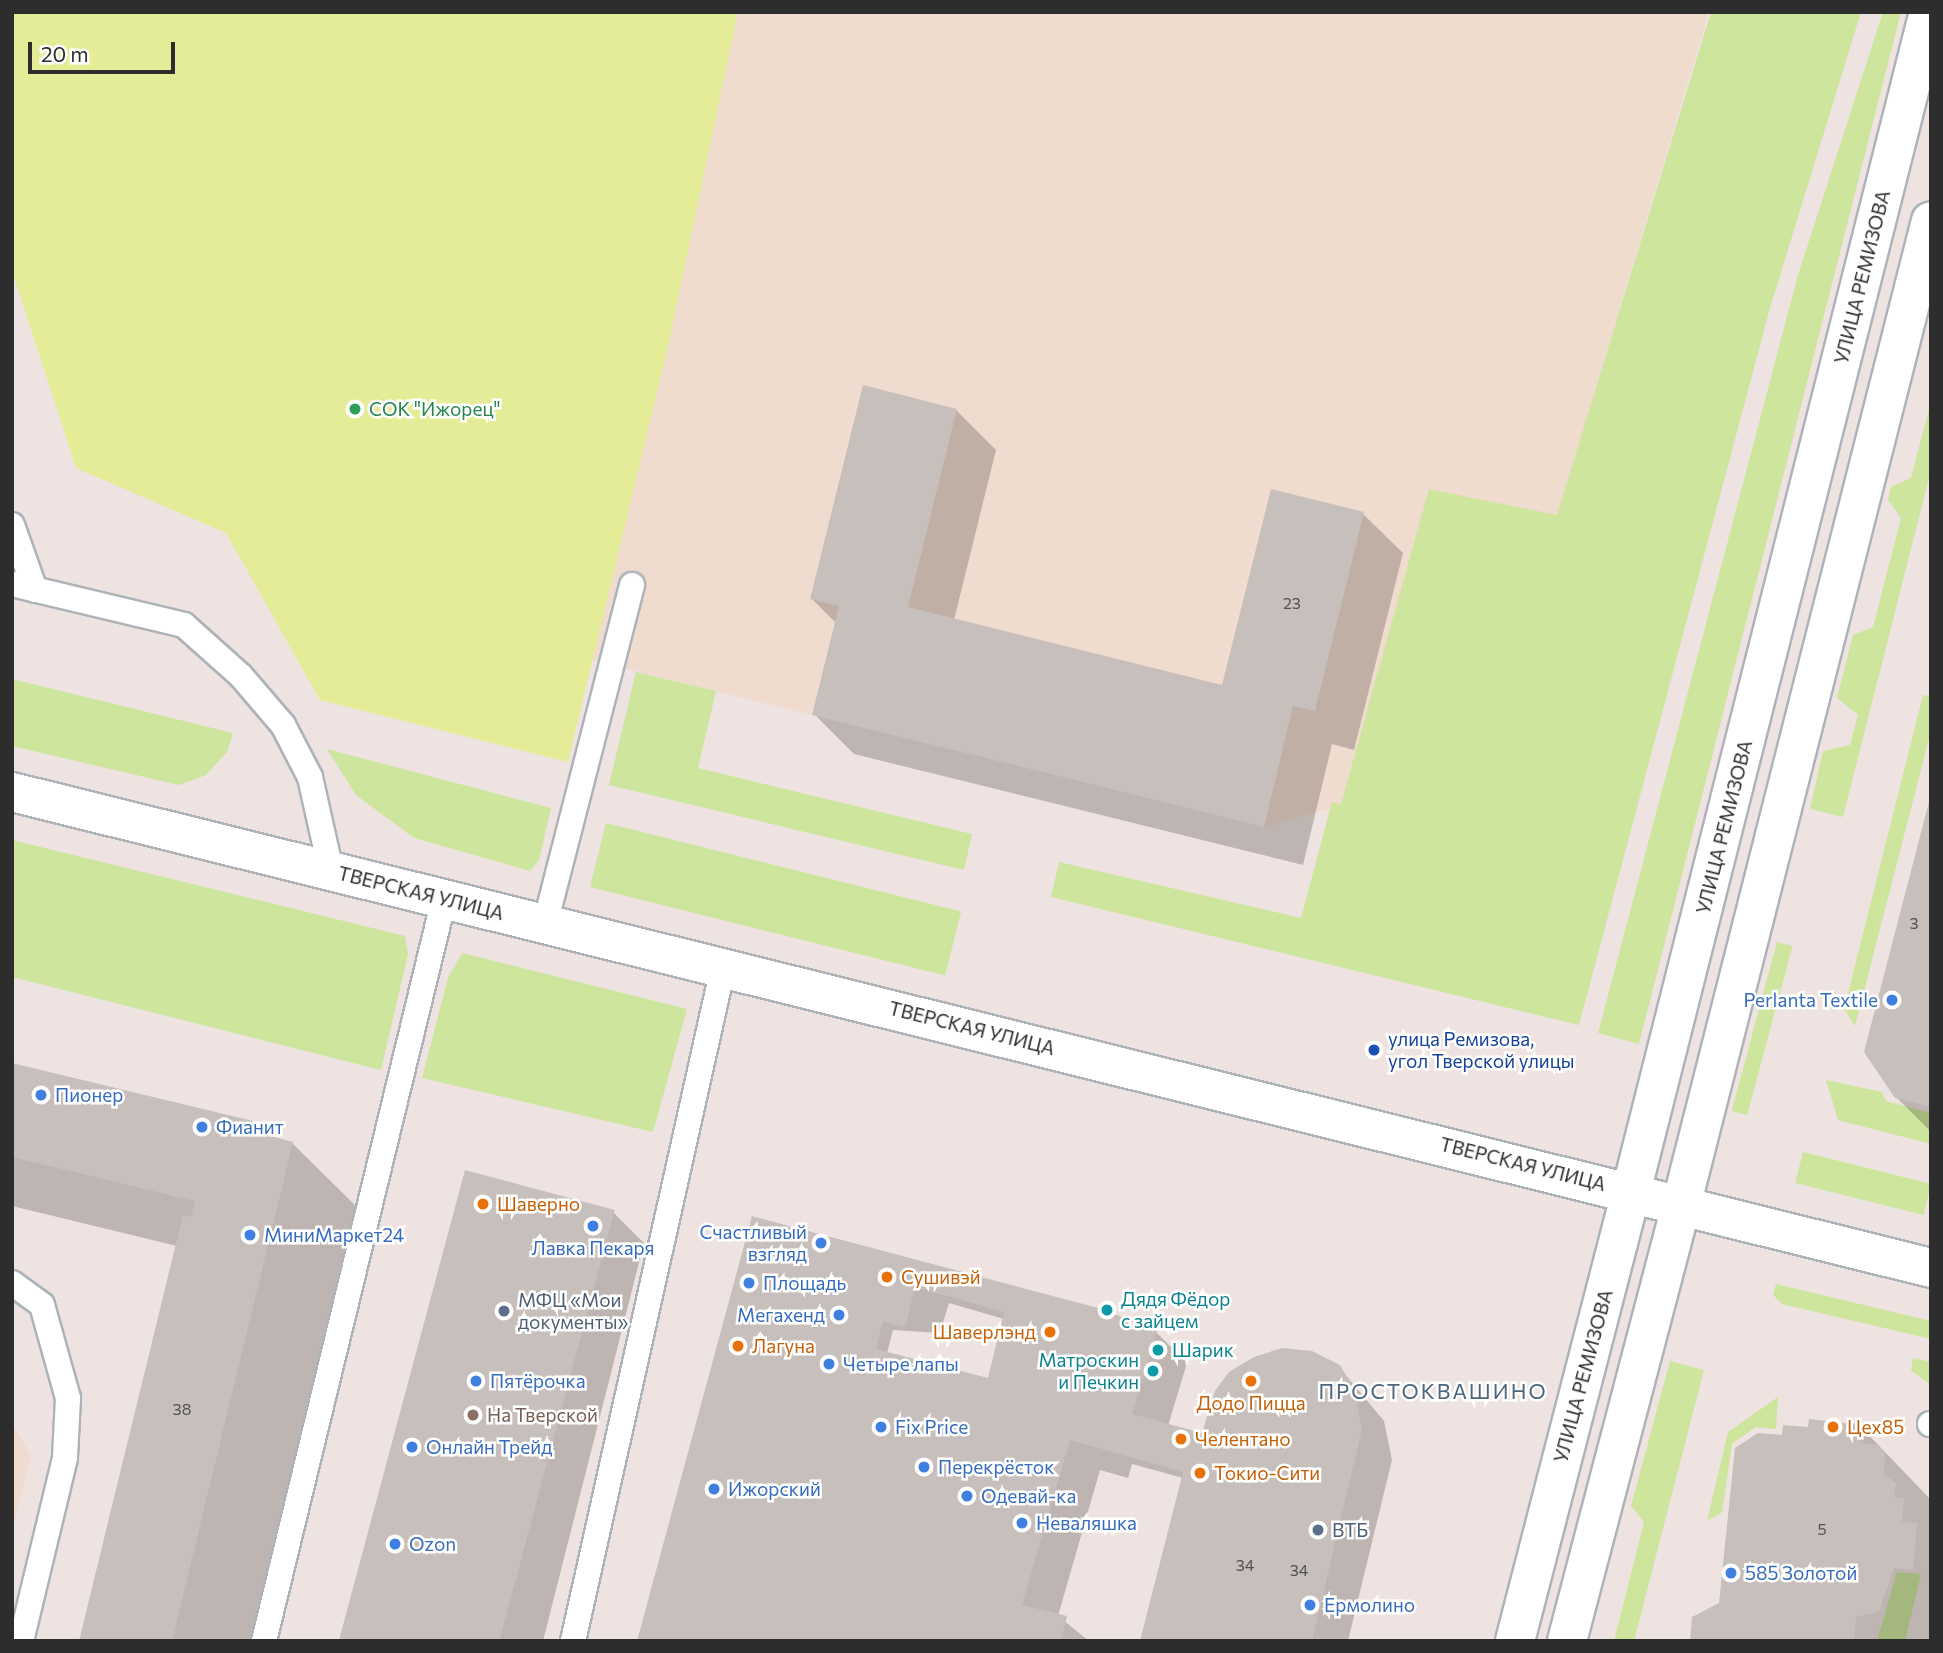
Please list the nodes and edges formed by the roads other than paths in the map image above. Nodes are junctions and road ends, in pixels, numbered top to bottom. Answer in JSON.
{"nodes":[{"id":1,"x":1928,"y":12,"type":"edge"},
{"id":2,"x":1931,"y":220,"type":"edge"},
{"id":3,"x":12,"y":525,"type":"edge"},
{"id":4,"x":632,"y":585,"type":"dead end"},
{"id":5,"x":24,"y":587,"type":"edge"},
{"id":6,"x":12,"y":792,"type":"edge"},
{"id":7,"x":331,"y":871,"type":"junction"},
{"id":8,"x":444,"y":899,"type":"junction"},
{"id":9,"x":545,"y":924,"type":"junction"},
{"id":10,"x":723,"y":968,"type":"junction"},
{"id":11,"x":1631,"y":1192,"type":"junction"},
{"id":12,"x":1681,"y":1206,"type":"junction"},
{"id":13,"x":1931,"y":1268,"type":"edge"},
{"id":14,"x":12,"y":1283,"type":"edge"},
{"id":15,"x":21,"y":1641,"type":"edge"},
{"id":16,"x":264,"y":1641,"type":"edge"},
{"id":17,"x":573,"y":1641,"type":"edge"},
{"id":18,"x":1515,"y":1641,"type":"edge"},
{"id":19,"x":1567,"y":1641,"type":"edge"}],
"edges":[{"from":1,"to":11,"type":"main road","name":"УЛИЦА РЕМИЗОВА"},
{"from":2,"to":12,"type":"main road"},
{"from":3,"to":5,"type":"lane"},
{"from":4,"to":9,"type":"lane"},
{"from":5,"to":7,"type":"lane"},
{"from":6,"to":7,"type":"main road","name":"ТВЕРСКАЯ УЛИЦА"},
{"from":7,"to":8,"type":"main road","name":"ТВЕРСКАЯ УЛИЦА"},
{"from":8,"to":9,"type":"main road","name":"ТВЕРСКАЯ УЛИЦА"},
{"from":8,"to":16,"type":"lane"},
{"from":9,"to":10,"type":"main road","name":"ТВЕРСКАЯ УЛИЦА"},
{"from":10,"to":11,"type":"main road","name":"ТВЕРСКАЯ УЛИЦА"},
{"from":10,"to":17,"type":"lane"},
{"from":11,"to":12,"type":"main road","name":"ТВЕРСКАЯ УЛИЦА"},
{"from":11,"to":18,"type":"main road","name":"УЛИЦА РЕМИЗОВА"},
{"from":12,"to":13,"type":"main road","name":"ТВЕРСКАЯ УЛИЦА"},
{"from":12,"to":19,"type":"main road"},
{"from":14,"to":15,"type":"lane"}]}
